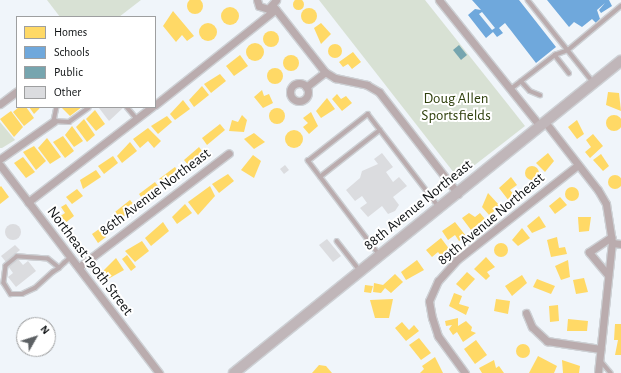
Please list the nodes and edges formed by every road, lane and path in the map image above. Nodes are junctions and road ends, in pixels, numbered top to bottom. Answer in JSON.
{"nodes":[{"id":1,"x":257,"y":0,"type":"edge"},
{"id":2,"x":439,"y":0,"type":"edge"},
{"id":3,"x":528,"y":0,"type":"edge"},
{"id":4,"x":275,"y":5,"type":"edge"},
{"id":5,"x":621,"y":6,"type":"edge"},
{"id":6,"x":568,"y":50,"type":"junction"},
{"id":7,"x":555,"y":55,"type":"junction"},
{"id":8,"x":621,"y":61,"type":"edge"},
{"id":9,"x":325,"y":72,"type":"junction"},
{"id":10,"x":569,"y":73,"type":"dead end"},
{"id":11,"x":521,"y":81,"type":"junction"},
{"id":12,"x":594,"y":83,"type":"junction"},
{"id":13,"x":306,"y":87,"type":"dead end"},
{"id":14,"x":510,"y":89,"type":"junction"},
{"id":15,"x":16,"y":92,"type":"edge"},
{"id":16,"x":540,"y":95,"type":"dead end"},
{"id":17,"x":0,"y":104,"type":"edge"},
{"id":18,"x":156,"y":104,"type":"edge"},
{"id":19,"x":57,"y":108,"type":"edge"},
{"id":20,"x":88,"y":108,"type":"dead end"},
{"id":21,"x":128,"y":108,"type":"edge"},
{"id":22,"x":151,"y":108,"type":"edge"},
{"id":23,"x":137,"y":119,"type":"junction"},
{"id":24,"x":54,"y":121,"type":"junction"},
{"id":25,"x":542,"y":124,"type":"junction"},
{"id":26,"x":380,"y":130,"type":"junction"},
{"id":27,"x":229,"y":153,"type":"dead end"},
{"id":28,"x":0,"y":159,"type":"edge"},
{"id":29,"x":578,"y":164,"type":"junction"},
{"id":30,"x":0,"y":165,"type":"edge"},
{"id":31,"x":320,"y":177,"type":"junction"},
{"id":32,"x":458,"y":194,"type":"junction"},
{"id":33,"x":28,"y":202,"type":"junction"},
{"id":34,"x":440,"y":208,"type":"junction"},
{"id":35,"x":612,"y":240,"type":"junction"},
{"id":36,"x":337,"y":241,"type":"dead end"},
{"id":37,"x":621,"y":244,"type":"edge"},
{"id":38,"x":380,"y":255,"type":"junction"},
{"id":39,"x":71,"y":257,"type":"junction"},
{"id":40,"x":79,"y":267,"type":"junction"},
{"id":41,"x":59,"y":268,"type":"junction"},
{"id":42,"x":360,"y":271,"type":"junction"},
{"id":43,"x":608,"y":276,"type":"junction"},
{"id":44,"x":526,"y":313,"type":"dead end"},
{"id":45,"x":600,"y":349,"type":"junction"},
{"id":46,"x":599,"y":359,"type":"junction"},
{"id":47,"x":159,"y":373,"type":"edge"},
{"id":48,"x":234,"y":373,"type":"edge"},
{"id":49,"x":465,"y":373,"type":"edge"},
{"id":50,"x":598,"y":373,"type":"edge"},
{"id":51,"x":611,"y":373,"type":"edge"}],
"edges":[{"from":1,"to":4,"type":"street"},
{"from":2,"to":14,"type":"street"},
{"from":3,"to":6,"type":"lane"},
{"from":4,"to":9,"type":"street"},
{"from":4,"to":18,"type":"street"},
{"from":5,"to":6,"type":"lane"},
{"from":6,"to":7,"type":"lane"},
{"from":6,"to":12,"type":"lane"},
{"from":7,"to":10,"type":"lane"},
{"from":7,"to":11,"type":"lane"},
{"from":8,"to":12,"type":"street","name":"88th Avenue Northeast"},
{"from":9,"to":13,"type":"street"},
{"from":9,"to":32,"type":"street"},
{"from":11,"to":14,"type":"lane"},
{"from":11,"to":16,"type":"lane"},
{"from":12,"to":25,"type":"street","name":"88th Avenue Northeast"},
{"from":14,"to":25,"type":"street"},
{"from":15,"to":17,"type":"street"},
{"from":19,"to":24,"type":"lane"},
{"from":20,"to":24,"type":"lane"},
{"from":21,"to":23,"type":"lane"},
{"from":22,"to":23,"type":"street"},
{"from":23,"to":33,"type":"street"},
{"from":24,"to":28,"type":"street"},
{"from":25,"to":29,"type":"street"},
{"from":25,"to":32,"type":"street","name":"88th Avenue Northeast"},
{"from":26,"to":31,"type":"lane"},
{"from":26,"to":31,"type":"lane"},
{"from":26,"to":34,"type":"lane"},
{"from":27,"to":40,"type":"street","name":"86th Avenue Northeast"},
{"from":29,"to":35,"type":"street"},
{"from":29,"to":49,"type":"street","name":"89th Avenue Northeast"},
{"from":30,"to":33,"type":"street","name":"Northeast 190th Street"},
{"from":31,"to":38,"type":"lane"},
{"from":32,"to":34,"type":"street","name":"88th Avenue Northeast"},
{"from":33,"to":39,"type":"street","name":"Northeast 190th Street"},
{"from":34,"to":38,"type":"street","name":"88th Avenue Northeast"},
{"from":35,"to":37,"type":"street"},
{"from":35,"to":43,"type":"street"},
{"from":35,"to":43,"type":"street"},
{"from":36,"to":42,"type":"lane"},
{"from":38,"to":42,"type":"street","name":"88th Avenue Northeast"},
{"from":39,"to":40,"type":"street","name":"Northeast 190th Street"},
{"from":39,"to":41,"type":"lane"},
{"from":40,"to":47,"type":"street","name":"Northeast 190th Street"},
{"from":41,"to":41,"type":"lane"},
{"from":42,"to":48,"type":"street","name":"88th Avenue Northeast"},
{"from":43,"to":45,"type":"street"},
{"from":44,"to":45,"type":"street"},
{"from":45,"to":46,"type":"street"},
{"from":46,"to":50,"type":"street"},
{"from":46,"to":51,"type":"lane"}]}
